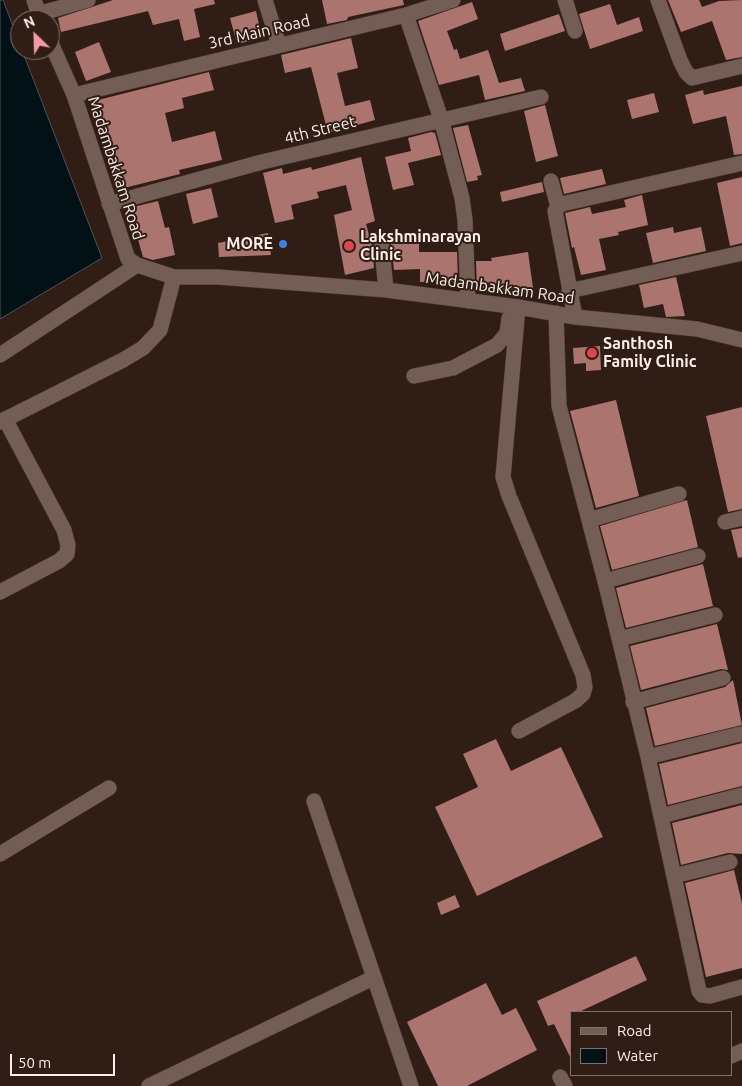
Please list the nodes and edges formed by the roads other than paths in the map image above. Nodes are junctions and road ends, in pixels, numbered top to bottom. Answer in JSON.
{"nodes":[{"id":1,"x":88,"y":0,"type":"edge"},
{"id":2,"x":265,"y":0,"type":"edge"},
{"id":3,"x":450,"y":0,"type":"edge"},
{"id":4,"x":565,"y":0,"type":"edge"},
{"id":5,"x":658,"y":0,"type":"edge"},
{"id":6,"x":43,"y":10,"type":"edge"},
{"id":7,"x":406,"y":15,"type":"junction"},
{"id":8,"x":575,"y":31,"type":"dead end"},
{"id":9,"x":279,"y":45,"type":"junction"},
{"id":10,"x":58,"y":60,"type":"edge"},
{"id":11,"x":742,"y":66,"type":"edge"},
{"id":12,"x":74,"y":95,"type":"junction"},
{"id":13,"x":541,"y":97,"type":"dead end"},
{"id":14,"x":440,"y":119,"type":"junction"},
{"id":15,"x":742,"y":163,"type":"edge"},
{"id":16,"x":551,"y":182,"type":"dead end"},
{"id":17,"x":109,"y":204,"type":"junction"},
{"id":18,"x":558,"y":207,"type":"junction"},
{"id":19,"x":381,"y":238,"type":"dead end"},
{"id":20,"x":742,"y":253,"type":"edge"},
{"id":21,"x":137,"y":265,"type":"junction"},
{"id":22,"x":174,"y":277,"type":"junction"},
{"id":23,"x":386,"y":290,"type":"junction"},
{"id":24,"x":570,"y":291,"type":"junction"},
{"id":25,"x":468,"y":301,"type":"junction"},
{"id":26,"x":515,"y":306,"type":"junction"},
{"id":27,"x":556,"y":313,"type":"junction"},
{"id":28,"x":575,"y":317,"type":"junction"},
{"id":29,"x":742,"y":340,"type":"edge"},
{"id":30,"x":0,"y":356,"type":"edge"},
{"id":31,"x":414,"y":376,"type":"dead end"},
{"id":32,"x":3,"y":421,"type":"edge"},
{"id":33,"x":679,"y":494,"type":"dead end"},
{"id":34,"x":742,"y":518,"type":"edge"},
{"id":35,"x":589,"y":520,"type":"junction"},
{"id":36,"x":725,"y":522,"type":"dead end"},
{"id":37,"x":698,"y":556,"type":"dead end"},
{"id":38,"x":606,"y":581,"type":"junction"},
{"id":39,"x":0,"y":592,"type":"edge"},
{"id":40,"x":716,"y":615,"type":"dead end"},
{"id":41,"x":619,"y":639,"type":"junction"},
{"id":42,"x":723,"y":678,"type":"dead end"},
{"id":43,"x":634,"y":702,"type":"junction"},
{"id":44,"x":519,"y":731,"type":"dead end"},
{"id":45,"x":740,"y":734,"type":"dead end"},
{"id":46,"x":648,"y":757,"type":"junction"},
{"id":47,"x":109,"y":788,"type":"dead end"},
{"id":48,"x":742,"y":795,"type":"edge"},
{"id":49,"x":314,"y":801,"type":"dead end"},
{"id":50,"x":661,"y":816,"type":"junction"},
{"id":51,"x":0,"y":854,"type":"edge"},
{"id":52,"x":730,"y":862,"type":"dead end"},
{"id":53,"x":674,"y":876,"type":"junction"},
{"id":54,"x":373,"y":978,"type":"junction"},
{"id":55,"x":742,"y":987,"type":"edge"},
{"id":56,"x":149,"y":1086,"type":"edge"},
{"id":57,"x":411,"y":1086,"type":"edge"}],
"edges":[{"from":1,"to":6,"type":"street"},
{"from":2,"to":9,"type":"street"},
{"from":3,"to":7,"type":"street","name":"3rd Main Road"},
{"from":4,"to":8,"type":"street"},
{"from":5,"to":11,"type":"street"},
{"from":7,"to":9,"type":"street","name":"3rd Main Road"},
{"from":7,"to":14,"type":"street"},
{"from":9,"to":12,"type":"street","name":"3rd Main Road"},
{"from":10,"to":12,"type":"street","name":"Madambakkam Road"},
{"from":12,"to":17,"type":"street","name":"Madambakkam Road"},
{"from":13,"to":14,"type":"street","name":"4th Street"},
{"from":14,"to":17,"type":"street","name":"4th Street"},
{"from":14,"to":25,"type":"street"},
{"from":15,"to":18,"type":"street"},
{"from":16,"to":18,"type":"street"},
{"from":17,"to":21,"type":"street","name":"Madambakkam Road"},
{"from":18,"to":24,"type":"street"},
{"from":19,"to":23,"type":"street"},
{"from":20,"to":24,"type":"street"},
{"from":21,"to":22,"type":"street","name":"Madambakkam Road"},
{"from":21,"to":30,"type":"street"},
{"from":22,"to":23,"type":"street","name":"Madambakkam Road"},
{"from":22,"to":32,"type":"street"},
{"from":23,"to":25,"type":"street","name":"Madambakkam Road"},
{"from":24,"to":28,"type":"street"},
{"from":25,"to":26,"type":"street","name":"Madambakkam Road"},
{"from":26,"to":27,"type":"street","name":"Madambakkam Road"},
{"from":26,"to":31,"type":"street"},
{"from":26,"to":44,"type":"street"},
{"from":27,"to":28,"type":"street","name":"Madambakkam Road"},
{"from":27,"to":35,"type":"street"},
{"from":28,"to":29,"type":"street","name":"Madambakkam Road"},
{"from":32,"to":39,"type":"street"},
{"from":33,"to":35,"type":"street"},
{"from":34,"to":36,"type":"street"},
{"from":35,"to":38,"type":"street"},
{"from":37,"to":38,"type":"street"},
{"from":38,"to":41,"type":"street"},
{"from":40,"to":41,"type":"street"},
{"from":41,"to":43,"type":"street"},
{"from":42,"to":43,"type":"street"},
{"from":43,"to":46,"type":"street"},
{"from":45,"to":46,"type":"street"},
{"from":46,"to":50,"type":"street"},
{"from":47,"to":51,"type":"street"},
{"from":48,"to":50,"type":"street"},
{"from":49,"to":54,"type":"street"},
{"from":50,"to":53,"type":"street"},
{"from":52,"to":53,"type":"street"},
{"from":53,"to":55,"type":"street"},
{"from":54,"to":56,"type":"street"},
{"from":54,"to":57,"type":"street"}]}
